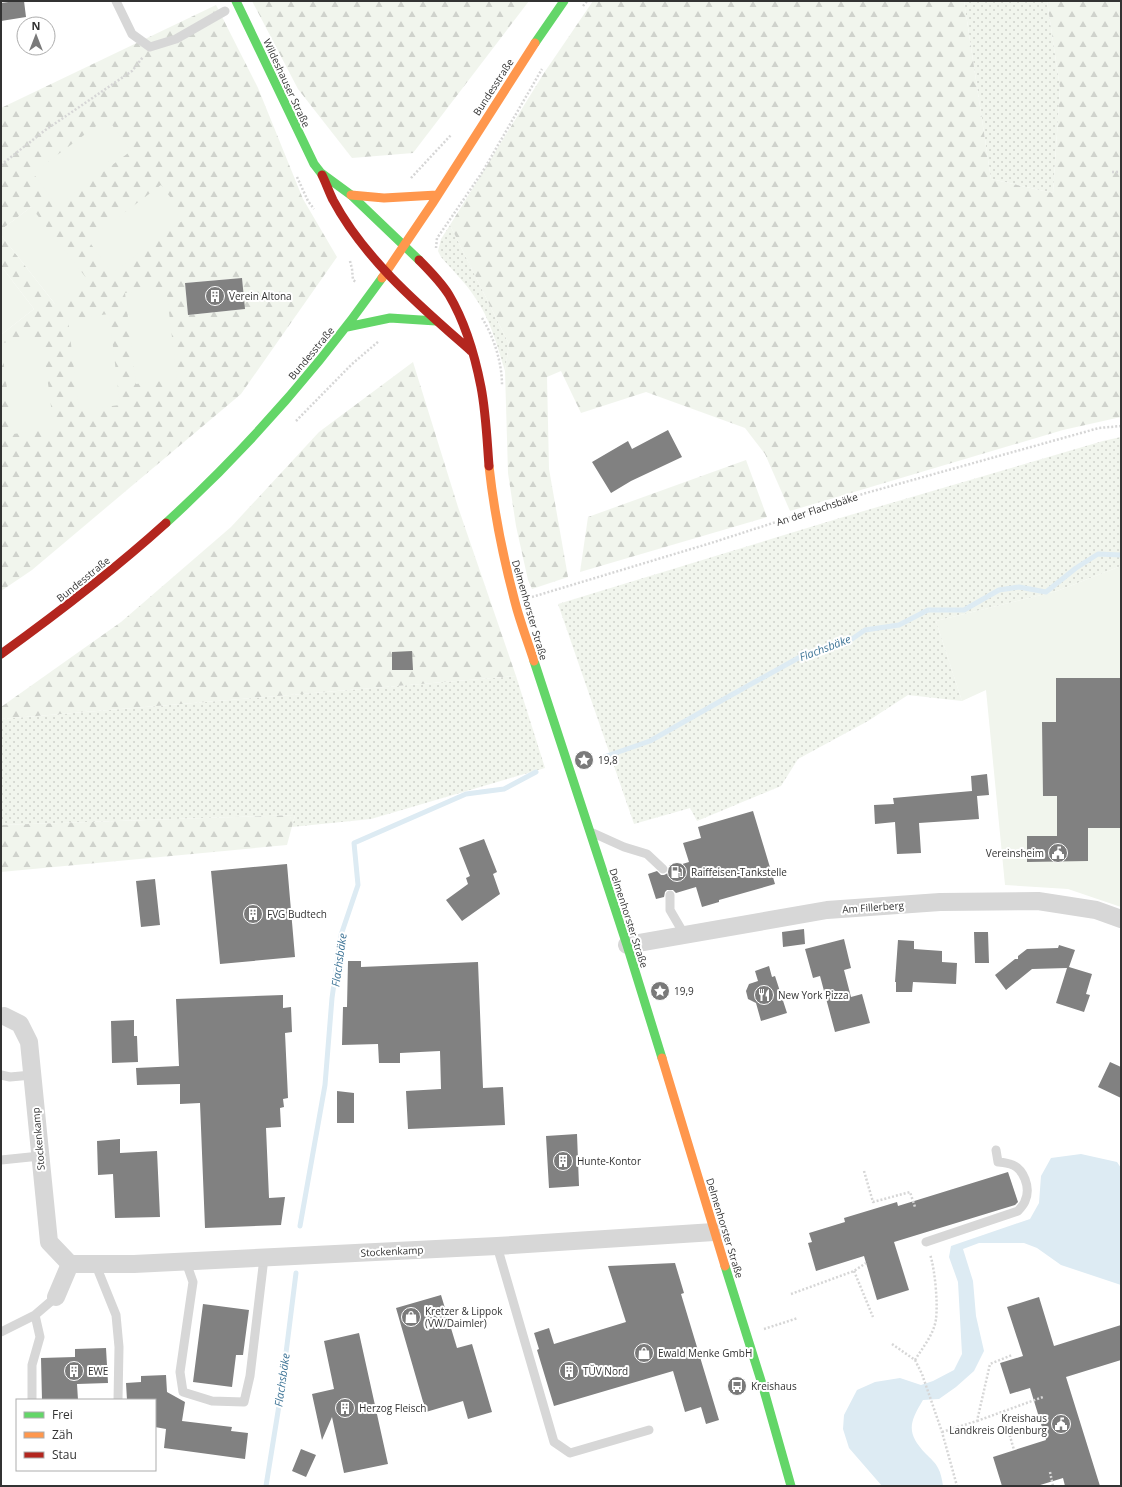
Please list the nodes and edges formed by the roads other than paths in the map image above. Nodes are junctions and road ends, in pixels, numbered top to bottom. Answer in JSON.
{"nodes":[{"id":1,"x":116,"y":1,"type":"edge"},
{"id":2,"x":236,"y":1,"type":"edge"},
{"id":3,"x":564,"y":1,"type":"edge"},
{"id":4,"x":225,"y":11,"type":"dead end"},
{"id":5,"x":321,"y":173,"type":"junction"},
{"id":6,"x":351,"y":195,"type":"junction"},
{"id":7,"x":437,"y":195,"type":"junction"},
{"id":8,"x":405,"y":245,"type":"junction"},
{"id":9,"x":386,"y":272,"type":"junction"},
{"id":10,"x":436,"y":321,"type":"junction"},
{"id":11,"x":347,"y":327,"type":"junction"},
{"id":12,"x":472,"y":352,"type":"junction"},
{"id":13,"x":1,"y":654,"type":"edge"},
{"id":14,"x":590,"y":832,"type":"junction"},
{"id":15,"x":663,"y":869,"type":"dead end"},
{"id":16,"x":670,"y":895,"type":"dead end"},
{"id":17,"x":1121,"y":919,"type":"edge"},
{"id":18,"x":684,"y":934,"type":"junction"},
{"id":19,"x":627,"y":945,"type":"junction"},
{"id":20,"x":3,"y":1015,"type":"edge"},
{"id":21,"x":1,"y":1075,"type":"edge"},
{"id":22,"x":32,"y":1075,"type":"junction"},
{"id":23,"x":996,"y":1150,"type":"dead end"},
{"id":24,"x":40,"y":1156,"type":"junction"},
{"id":25,"x":1,"y":1160,"type":"edge"},
{"id":26,"x":714,"y":1232,"type":"junction"},
{"id":27,"x":926,"y":1242,"type":"road end"},
{"id":28,"x":497,"y":1246,"type":"junction"},
{"id":29,"x":264,"y":1258,"type":"junction"},
{"id":30,"x":186,"y":1262,"type":"junction"},
{"id":31,"x":95,"y":1263,"type":"junction"},
{"id":32,"x":70,"y":1264,"type":"junction"},
{"id":33,"x":56,"y":1297,"type":"joint"},
{"id":34,"x":35,"y":1315,"type":"junction"},
{"id":35,"x":1,"y":1332,"type":"edge"},
{"id":36,"x":32,"y":1399,"type":"edge"},
{"id":37,"x":118,"y":1399,"type":"edge"},
{"id":38,"x":649,"y":1430,"type":"dead end"},
{"id":39,"x":791,"y":1486,"type":"edge"}],
"edges":[{"from":1,"to":4,"type":"lane"},
{"from":2,"to":5,"type":"main road","name":"Wildeshauser Straße"},
{"from":3,"to":7,"type":"main road","name":"Bundesstraße"},
{"from":5,"to":6,"type":"main road","name":"Wildeshauser Straße"},
{"from":5,"to":9,"type":"main road","name":"Wildeshauser Straße"},
{"from":6,"to":7,"type":"main road"},
{"from":6,"to":8,"type":"main road","name":"Wildeshauser Straße"},
{"from":7,"to":8,"type":"main road","name":"Bundesstraße"},
{"from":8,"to":9,"type":"main road","name":"Bundesstraße"},
{"from":8,"to":12,"type":"main road","name":"Delmenhorster Straße"},
{"from":9,"to":10,"type":"main road"},
{"from":9,"to":11,"type":"main road","name":"Bundesstraße"},
{"from":10,"to":11,"type":"main road"},
{"from":10,"to":12,"type":"main road"},
{"from":11,"to":13,"type":"main road","name":"Bundesstraße"},
{"from":12,"to":14,"type":"main road","name":"Delmenhorster Straße"},
{"from":14,"to":15,"type":"lane"},
{"from":14,"to":19,"type":"main road","name":"Delmenhorster Straße"},
{"from":16,"to":18,"type":"lane"},
{"from":17,"to":18,"type":"street","name":"Am Fillerberg"},
{"from":18,"to":19,"type":"street","name":"Am Fillerberg"},
{"from":19,"to":26,"type":"main road","name":"Delmenhorster Straße"},
{"from":20,"to":22,"type":"street","name":"Stockenkamp"},
{"from":21,"to":22,"type":"lane"},
{"from":22,"to":24,"type":"street","name":"Stockenkamp"},
{"from":23,"to":27,"type":"lane"},
{"from":24,"to":25,"type":"lane"},
{"from":24,"to":32,"type":"street","name":"Stockenkamp"},
{"from":26,"to":28,"type":"street","name":"Stockenkamp"},
{"from":26,"to":39,"type":"main road","name":"Delmenhorster Straße"},
{"from":28,"to":29,"type":"street","name":"Stockenkamp"},
{"from":28,"to":38,"type":"lane"},
{"from":29,"to":30,"type":"street","name":"Stockenkamp"},
{"from":29,"to":30,"type":"lane"},
{"from":30,"to":31,"type":"street","name":"Stockenkamp"},
{"from":31,"to":32,"type":"street","name":"Stockenkamp"},
{"from":31,"to":37,"type":"lane"},
{"from":32,"to":33,"type":"street"},
{"from":33,"to":34,"type":"lane"},
{"from":34,"to":35,"type":"lane"},
{"from":34,"to":36,"type":"lane"}]}
